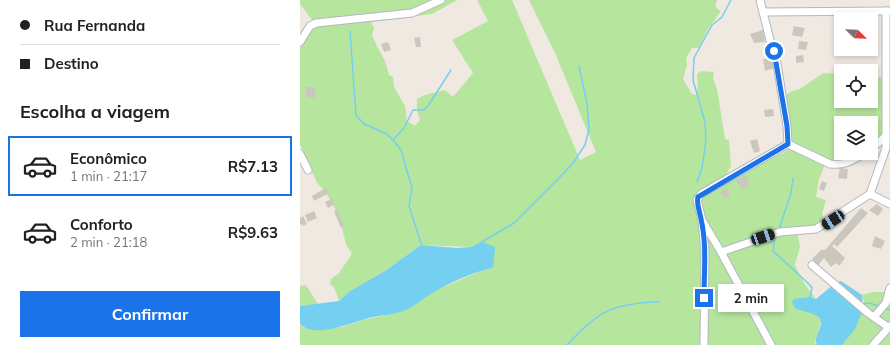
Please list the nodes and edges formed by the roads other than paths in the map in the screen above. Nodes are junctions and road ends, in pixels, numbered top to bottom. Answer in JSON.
{"nodes":[{"id":1,"x":441,"y":0,"type":"edge"},
{"id":2,"x":760,"y":0,"type":"edge"},
{"id":3,"x":888,"y":11,"type":"edge"},
{"id":4,"x":763,"y":12,"type":"junction"},
{"id":5,"x":300,"y":42,"type":"edge"},
{"id":6,"x":886,"y":136,"type":"junction"},
{"id":7,"x":878,"y":143,"type":"edge"},
{"id":8,"x":788,"y":144,"type":"junction"},
{"id":9,"x":300,"y":154,"type":"edge"},
{"id":10,"x":852,"y":160,"type":"edge"},
{"id":11,"x":308,"y":170,"type":"dead end"},
{"id":12,"x":870,"y":194,"type":"junction"},
{"id":13,"x":890,"y":204,"type":"edge"},
{"id":14,"x":702,"y":220,"type":"junction"},
{"id":15,"x":722,"y":252,"type":"junction"},
{"id":16,"x":812,"y":265,"type":"dead end"},
{"id":17,"x":890,"y":288,"type":"edge"},
{"id":18,"x":874,"y":317,"type":"junction"},
{"id":19,"x":889,"y":326,"type":"edge"},
{"id":20,"x":704,"y":345,"type":"edge"},
{"id":21,"x":771,"y":345,"type":"edge"},
{"id":22,"x":873,"y":345,"type":"edge"}],
"edges":[{"from":1,"to":5,"type":"street"},
{"from":2,"to":4,"type":"street"},
{"from":3,"to":4,"type":"street"},
{"from":3,"to":6,"type":"street"},
{"from":4,"to":8,"type":"street"},
{"from":6,"to":7,"type":"street"},
{"from":6,"to":12,"type":"street"},
{"from":8,"to":10,"type":"street"},
{"from":8,"to":14,"type":"street"},
{"from":9,"to":11,"type":"street"},
{"from":12,"to":13,"type":"street"},
{"from":12,"to":15,"type":"street"},
{"from":14,"to":15,"type":"street"},
{"from":14,"to":20,"type":"street"},
{"from":15,"to":21,"type":"street"},
{"from":16,"to":18,"type":"street"},
{"from":17,"to":18,"type":"street"},
{"from":18,"to":19,"type":"street"},
{"from":19,"to":22,"type":"street"}]}
